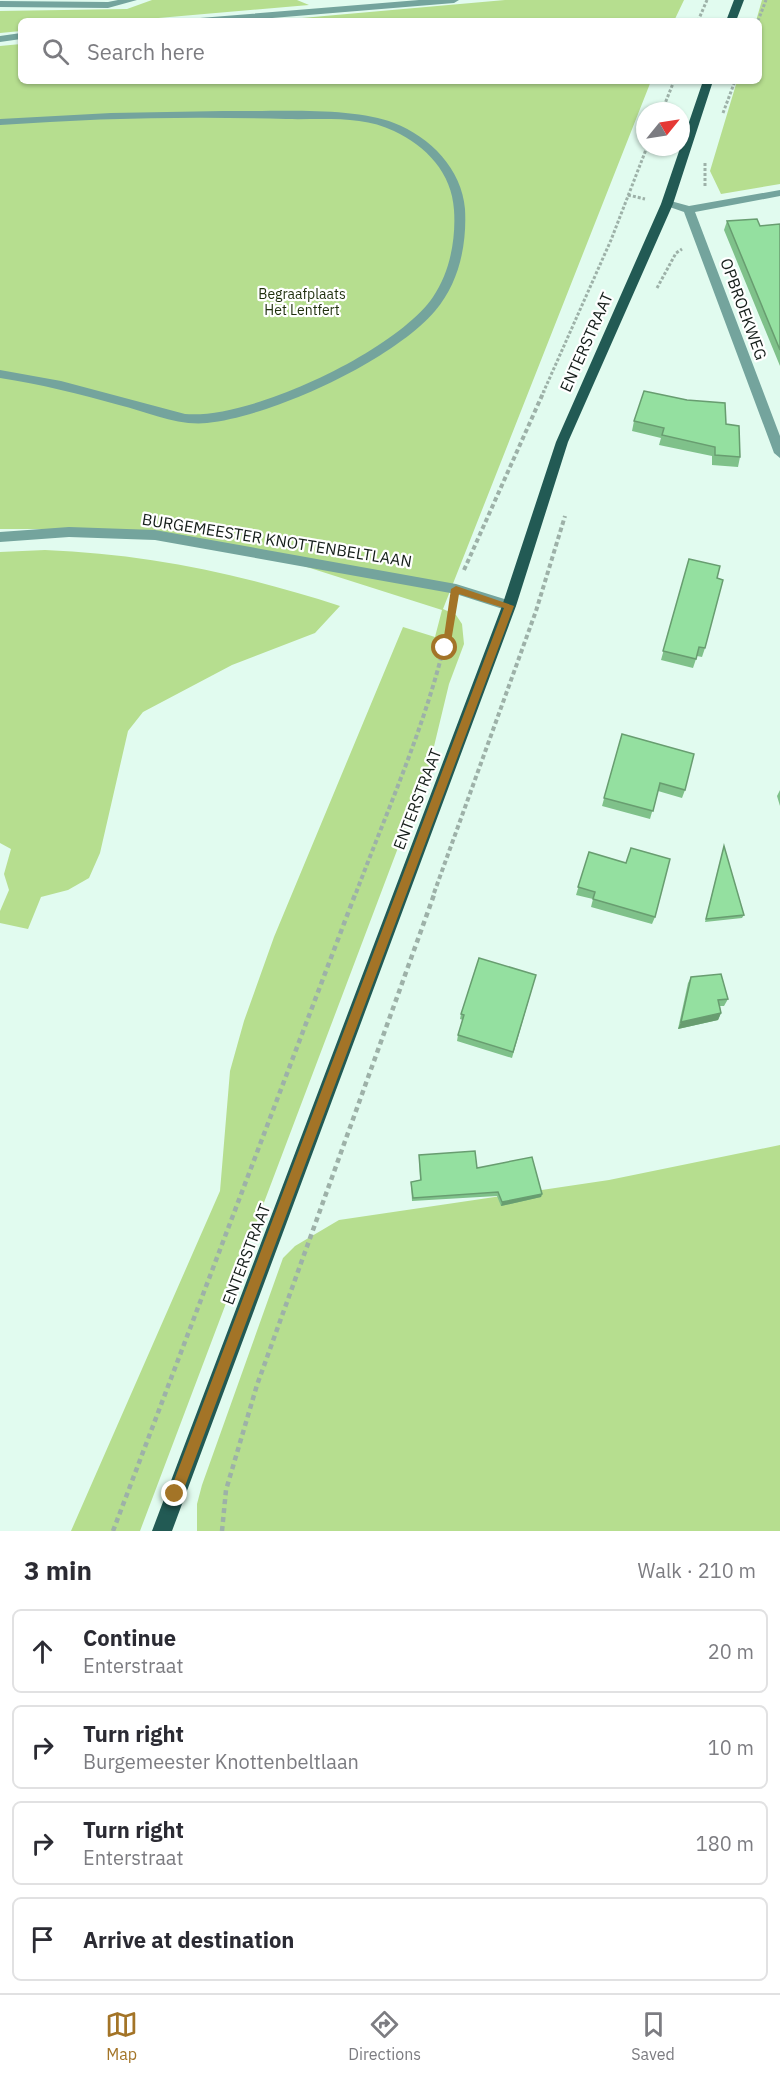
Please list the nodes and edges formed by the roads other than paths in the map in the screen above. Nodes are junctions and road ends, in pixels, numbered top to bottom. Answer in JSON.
{"nodes":[{"id":1,"x":132,"y":0,"type":"edge"},
{"id":2,"x":454,"y":0,"type":"edge"},
{"id":3,"x":739,"y":0,"type":"edge"},
{"id":4,"x":0,"y":4,"type":"edge"},
{"id":5,"x":237,"y":18,"type":"edge"},
{"id":6,"x":732,"y":18,"type":"edge"},
{"id":7,"x":18,"y":36,"type":"edge"},
{"id":8,"x":0,"y":39,"type":"edge"},
{"id":9,"x":707,"y":84,"type":"edge"},
{"id":10,"x":0,"y":122,"type":"edge"},
{"id":11,"x":780,"y":193,"type":"edge"},
{"id":12,"x":667,"y":204,"type":"junction"},
{"id":13,"x":689,"y":210,"type":"junction"},
{"id":14,"x":0,"y":374,"type":"edge"},
{"id":15,"x":780,"y":453,"type":"edge"},
{"id":16,"x":0,"y":537,"type":"edge"},
{"id":17,"x":509,"y":606,"type":"junction"},
{"id":18,"x":162,"y":1531,"type":"edge"}],
"edges":[{"from":1,"to":4,"type":"street"},
{"from":2,"to":5,"type":"street"},
{"from":3,"to":6,"type":"main road"},
{"from":7,"to":8,"type":"street"},
{"from":9,"to":12,"type":"main road","name":"ENTERSTRAAT"},
{"from":10,"to":14,"type":"street"},
{"from":11,"to":13,"type":"street"},
{"from":12,"to":13,"type":"street"},
{"from":12,"to":17,"type":"main road","name":"ENTERSTRAAT"},
{"from":13,"to":15,"type":"street","name":"OPBROEKWEG"},
{"from":16,"to":17,"type":"street","name":"BURGEMEESTER KNOTTENBELTLAAN"},
{"from":17,"to":18,"type":"main road","name":"ENTERSTRAAT"}]}
